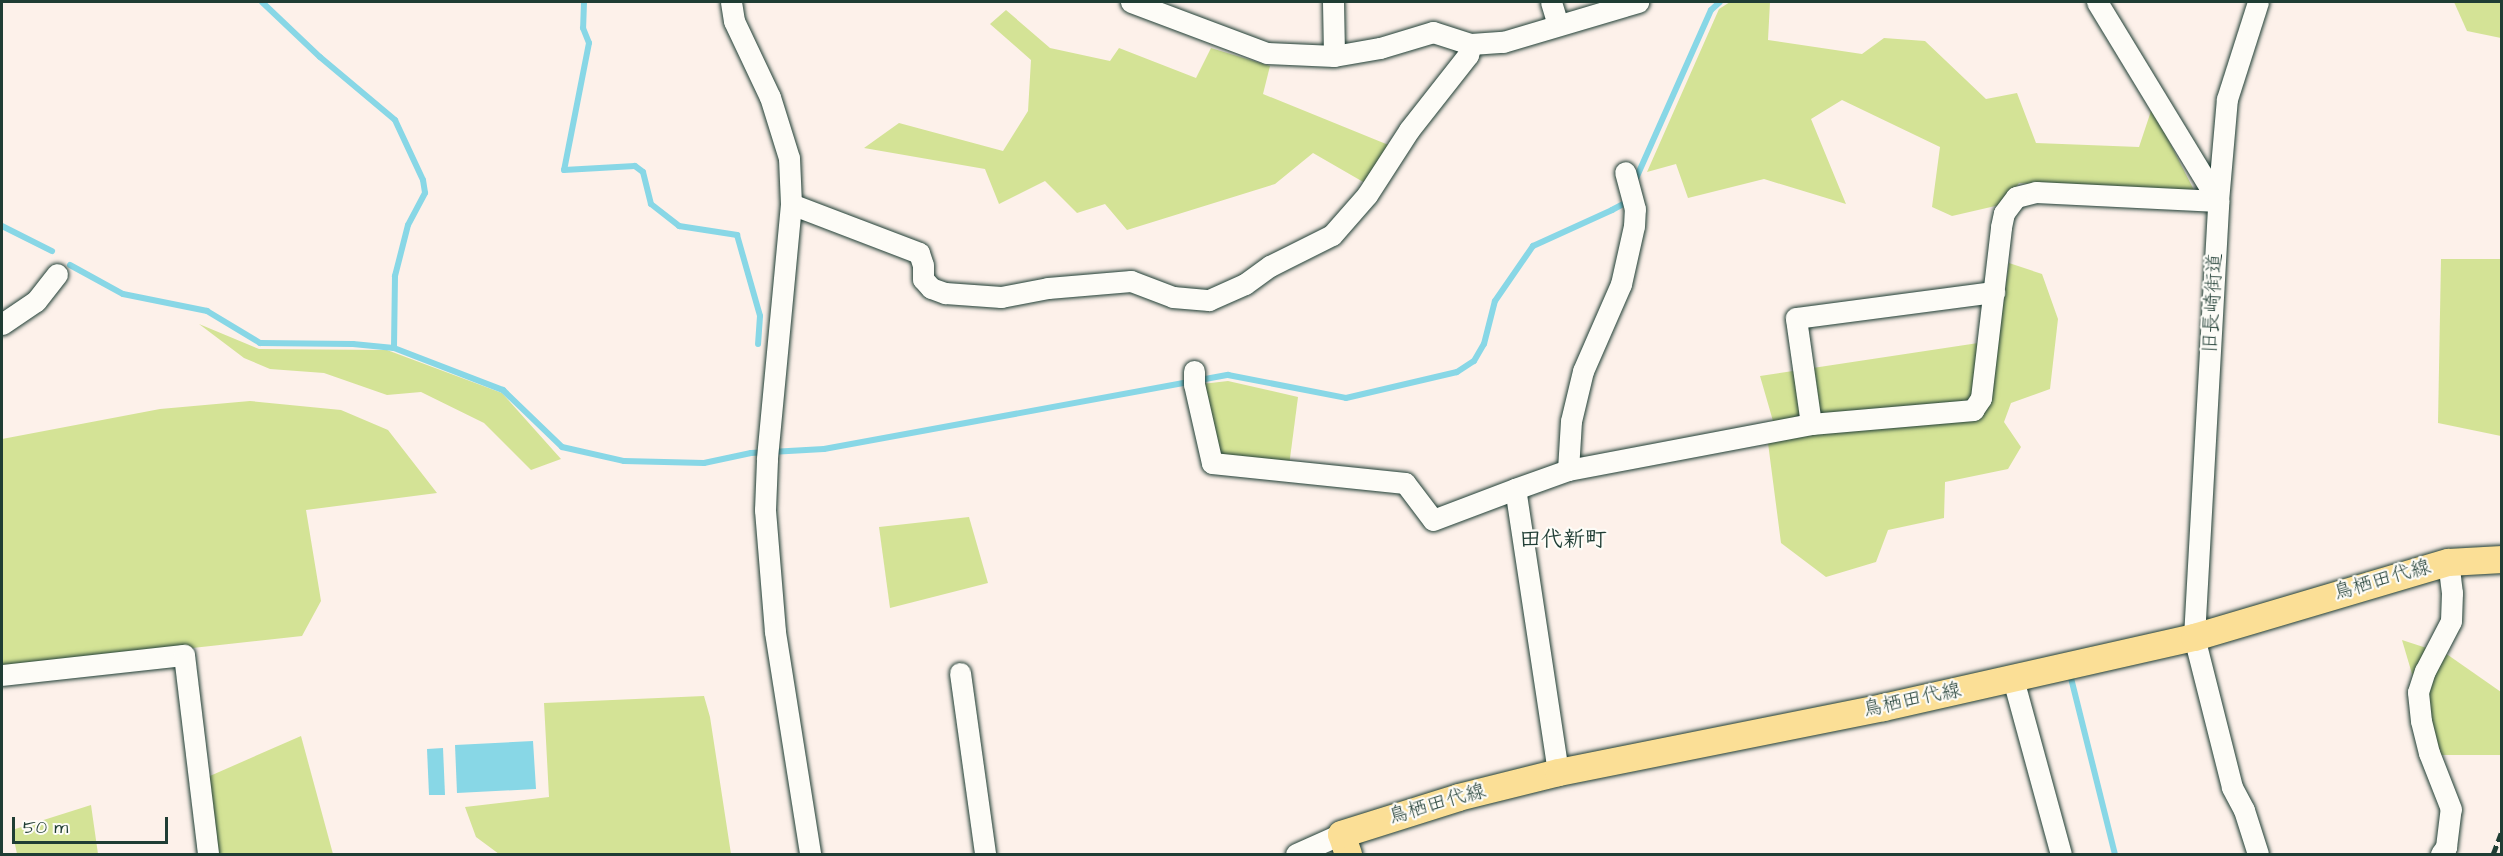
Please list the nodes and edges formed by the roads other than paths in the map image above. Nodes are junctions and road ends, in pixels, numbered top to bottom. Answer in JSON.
{"nodes":[{"id":1,"x":730,"y":2,"type":"edge"},
{"id":2,"x":1131,"y":2,"type":"edge"},
{"id":3,"x":1333,"y":2,"type":"edge"},
{"id":4,"x":1551,"y":2,"type":"edge"},
{"id":5,"x":1638,"y":2,"type":"edge"},
{"id":6,"x":2097,"y":2,"type":"edge"},
{"id":7,"x":2258,"y":2,"type":"edge"},
{"id":8,"x":1558,"y":25,"type":"junction"},
{"id":9,"x":1471,"y":44,"type":"junction"},
{"id":10,"x":1334,"y":56,"type":"junction"},
{"id":11,"x":1625,"y":172,"type":"dead end"},
{"id":12,"x":2218,"y":201,"type":"junction"},
{"id":13,"x":790,"y":204,"type":"junction"},
{"id":14,"x":57,"y":273,"type":"dead end"},
{"id":15,"x":1994,"y":292,"type":"junction"},
{"id":16,"x":2,"y":324,"type":"edge"},
{"id":17,"x":1194,"y":377,"type":"dead end"},
{"id":18,"x":1811,"y":424,"type":"junction"},
{"id":19,"x":1568,"y":470,"type":"junction"},
{"id":20,"x":1515,"y":489,"type":"junction"},
{"id":21,"x":2502,"y":559,"type":"edge"},
{"id":22,"x":2448,"y":562,"type":"junction"},
{"id":23,"x":2194,"y":637,"type":"junction"},
{"id":24,"x":960,"y":673,"type":"dead end"},
{"id":25,"x":2,"y":675,"type":"edge"},
{"id":26,"x":2013,"y":679,"type":"junction"},
{"id":27,"x":1558,"y":772,"type":"junction"},
{"id":28,"x":1345,"y":844,"type":"edge"},
{"id":29,"x":208,"y":855,"type":"edge"},
{"id":30,"x":810,"y":855,"type":"edge"},
{"id":31,"x":985,"y":855,"type":"edge"},
{"id":32,"x":1296,"y":855,"type":"edge"},
{"id":33,"x":2061,"y":855,"type":"edge"},
{"id":34,"x":2258,"y":855,"type":"edge"},
{"id":35,"x":2441,"y":855,"type":"edge"}],
"edges":[{"from":1,"to":13,"type":"street"},
{"from":2,"to":10,"type":"street"},
{"from":3,"to":10,"type":"street"},
{"from":4,"to":8,"type":"street"},
{"from":5,"to":8,"type":"street"},
{"from":6,"to":12,"type":"street"},
{"from":7,"to":12,"type":"street","name":"旧長崎街道"},
{"from":8,"to":9,"type":"street"},
{"from":9,"to":10,"type":"street"},
{"from":9,"to":13,"type":"street"},
{"from":11,"to":19,"type":"street"},
{"from":12,"to":15,"type":"street"},
{"from":12,"to":23,"type":"street","name":"旧長崎街道"},
{"from":13,"to":30,"type":"street"},
{"from":14,"to":16,"type":"street"},
{"from":15,"to":18,"type":"street"},
{"from":15,"to":18,"type":"street"},
{"from":17,"to":20,"type":"street"},
{"from":18,"to":19,"type":"street"},
{"from":19,"to":20,"type":"street"},
{"from":20,"to":27,"type":"street"},
{"from":21,"to":22,"type":"main road","name":"鳥栖田代線"},
{"from":22,"to":23,"type":"main road","name":"鳥栖田代線"},
{"from":22,"to":35,"type":"street"},
{"from":23,"to":26,"type":"main road","name":"鳥栖田代線"},
{"from":23,"to":34,"type":"street","name":"旧長崎街道"},
{"from":24,"to":31,"type":"street"},
{"from":25,"to":29,"type":"street"},
{"from":26,"to":27,"type":"main road","name":"鳥栖田代線"},
{"from":26,"to":33,"type":"street"},
{"from":27,"to":28,"type":"main road","name":"鳥栖田代線"},
{"from":28,"to":32,"type":"street"}]}
